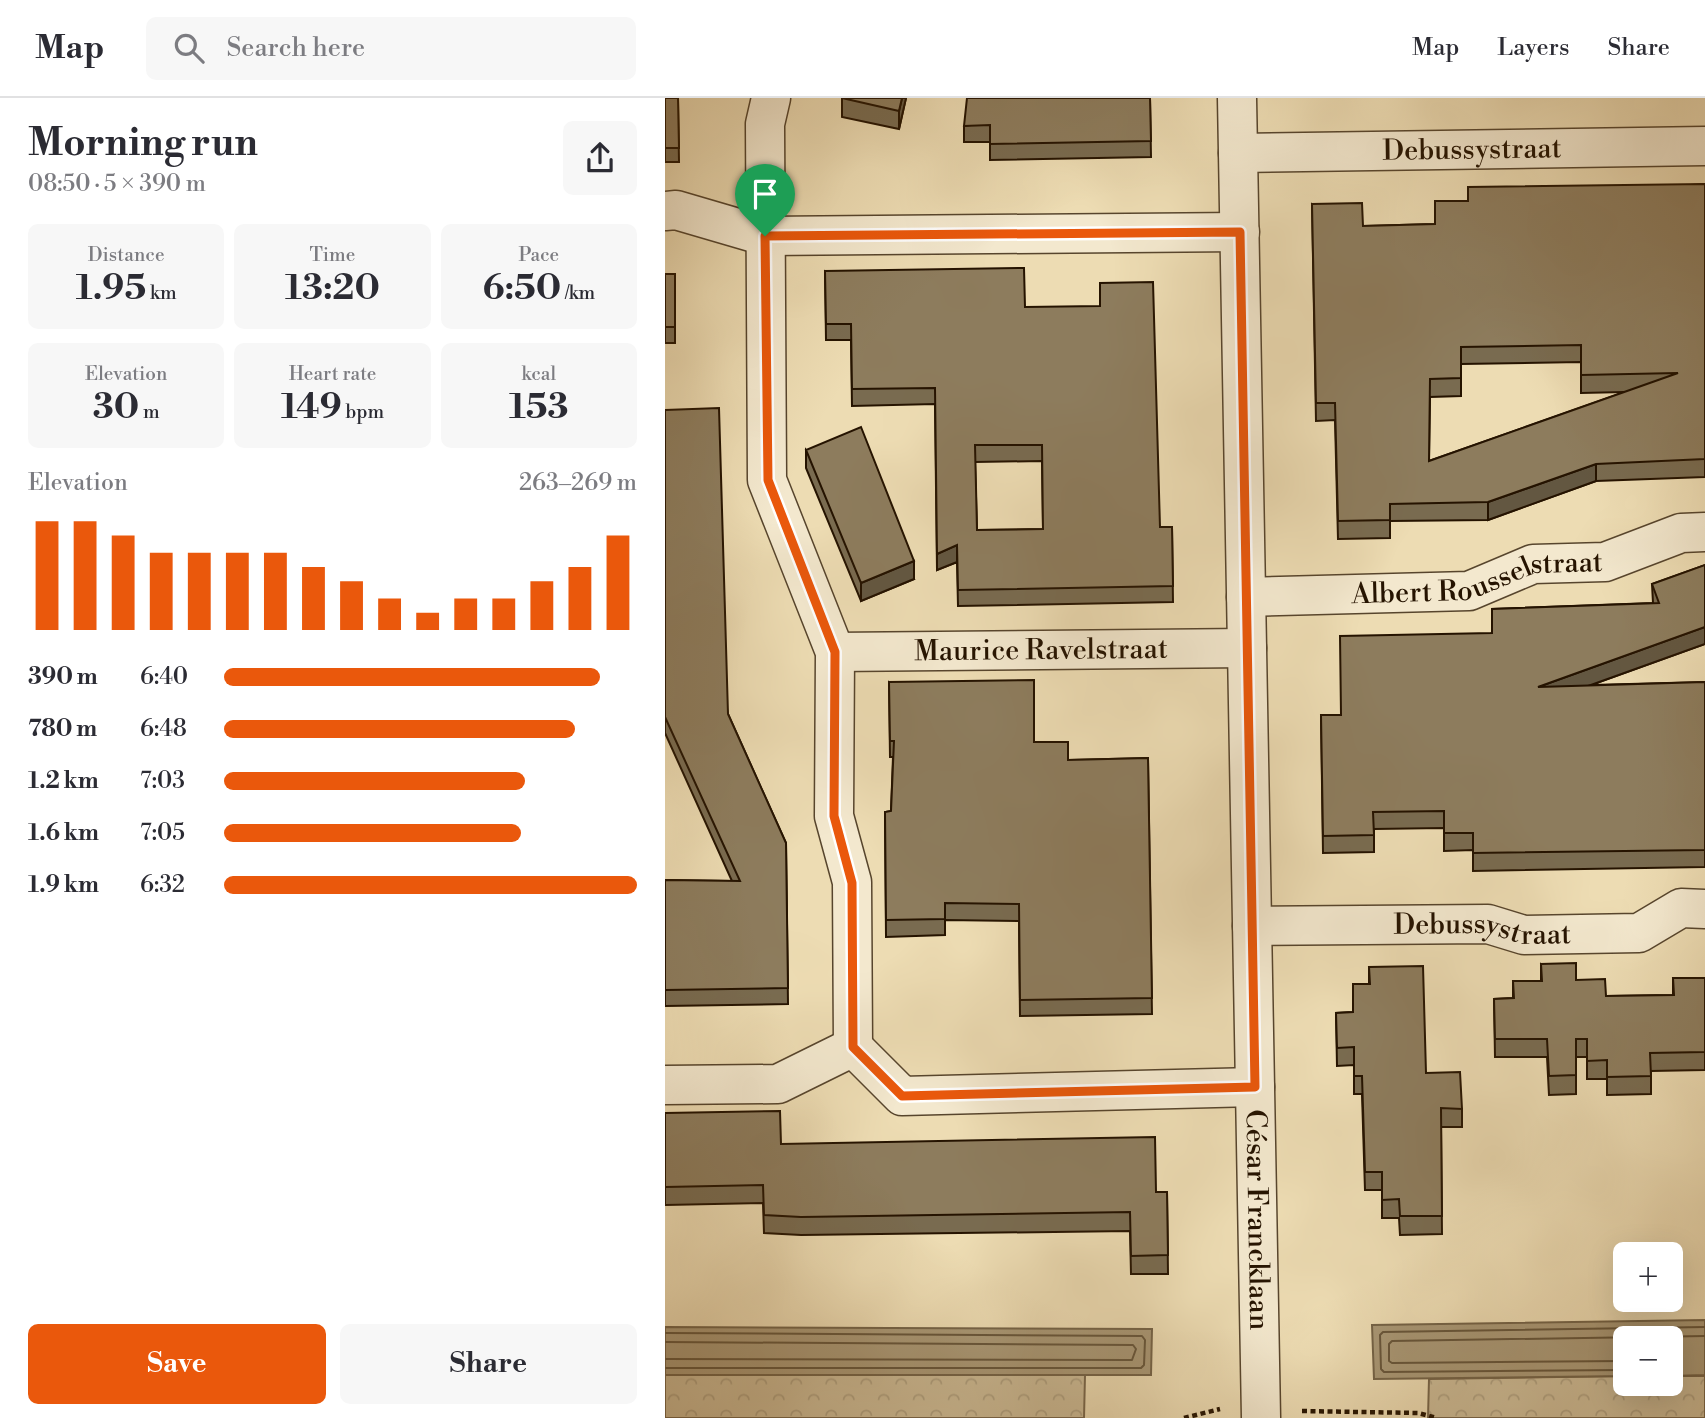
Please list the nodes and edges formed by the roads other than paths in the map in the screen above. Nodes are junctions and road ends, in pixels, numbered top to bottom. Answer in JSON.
{"nodes":[{"id":1,"x":771,"y":98,"type":"edge"},
{"id":2,"x":1237,"y":98,"type":"edge"},
{"id":3,"x":1705,"y":146,"type":"edge"},
{"id":4,"x":1238,"y":153,"type":"junction"},
{"id":5,"x":665,"y":211,"type":"edge"},
{"id":6,"x":1240,"y":232,"type":"junction"},
{"id":7,"x":765,"y":236,"type":"junction"},
{"id":8,"x":1705,"y":532,"type":"edge"},
{"id":9,"x":1247,"y":597,"type":"junction"},
{"id":10,"x":1247,"y":648,"type":"junction"},
{"id":11,"x":835,"y":652,"type":"junction"},
{"id":12,"x":1705,"y":909,"type":"edge"},
{"id":13,"x":1252,"y":926,"type":"junction"},
{"id":14,"x":853,"y":1047,"type":"junction"},
{"id":15,"x":665,"y":1085,"type":"edge"},
{"id":16,"x":1255,"y":1087,"type":"junction"},
{"id":17,"x":1261,"y":1415,"type":"edge"}],
"edges":[{"from":1,"to":7,"type":"street"},
{"from":2,"to":4,"type":"street","name":"César Francklaan"},
{"from":3,"to":4,"type":"street","name":"Debussystraat"},
{"from":4,"to":6,"type":"street","name":"César Francklaan"},
{"from":5,"to":7,"type":"street"},
{"from":6,"to":7,"type":"street"},
{"from":6,"to":9,"type":"street","name":"César Francklaan"},
{"from":7,"to":11,"type":"street"},
{"from":8,"to":9,"type":"street","name":"Albert Rousselstraat"},
{"from":9,"to":10,"type":"street","name":"César Francklaan"},
{"from":10,"to":11,"type":"street","name":"Maurice Ravelstraat"},
{"from":10,"to":13,"type":"street","name":"César Francklaan"},
{"from":11,"to":14,"type":"street"},
{"from":12,"to":13,"type":"street","name":"Debussystraat"},
{"from":13,"to":16,"type":"street","name":"César Francklaan"},
{"from":14,"to":15,"type":"street"},
{"from":14,"to":16,"type":"street"},
{"from":16,"to":17,"type":"street","name":"César Francklaan"}]}
